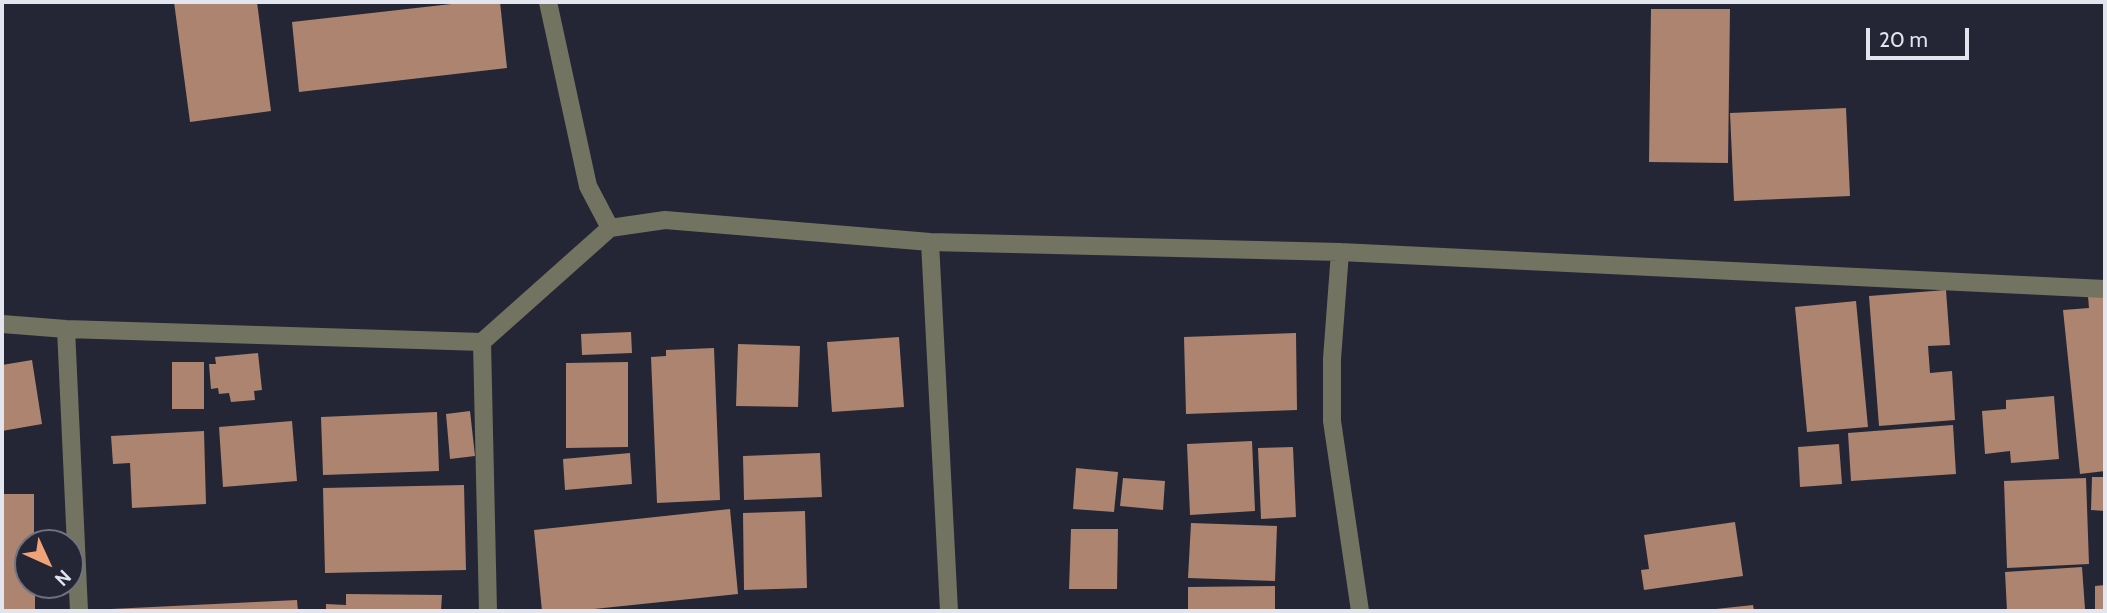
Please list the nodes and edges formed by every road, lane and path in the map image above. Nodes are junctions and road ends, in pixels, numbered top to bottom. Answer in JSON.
{"nodes":[{"id":1,"x":548,"y":2,"type":"edge"},
{"id":2,"x":610,"y":228,"type":"junction"},
{"id":3,"x":930,"y":242,"type":"junction"},
{"id":4,"x":1340,"y":252,"type":"junction"},
{"id":5,"x":2105,"y":289,"type":"edge"},
{"id":6,"x":2,"y":324,"type":"edge"},
{"id":7,"x":66,"y":330,"type":"junction"},
{"id":8,"x":482,"y":342,"type":"junction"},
{"id":9,"x":79,"y":611,"type":"edge"},
{"id":10,"x":488,"y":611,"type":"edge"},
{"id":11,"x":949,"y":611,"type":"edge"},
{"id":12,"x":1360,"y":611,"type":"edge"}],
"edges":[{"from":1,"to":2,"type":"street"},
{"from":2,"to":3,"type":"street"},
{"from":2,"to":8,"type":"street"},
{"from":3,"to":4,"type":"street"},
{"from":3,"to":11,"type":"street"},
{"from":4,"to":5,"type":"street"},
{"from":4,"to":12,"type":"street"},
{"from":6,"to":7,"type":"street"},
{"from":7,"to":8,"type":"street"},
{"from":7,"to":9,"type":"street"},
{"from":8,"to":10,"type":"street"}]}
